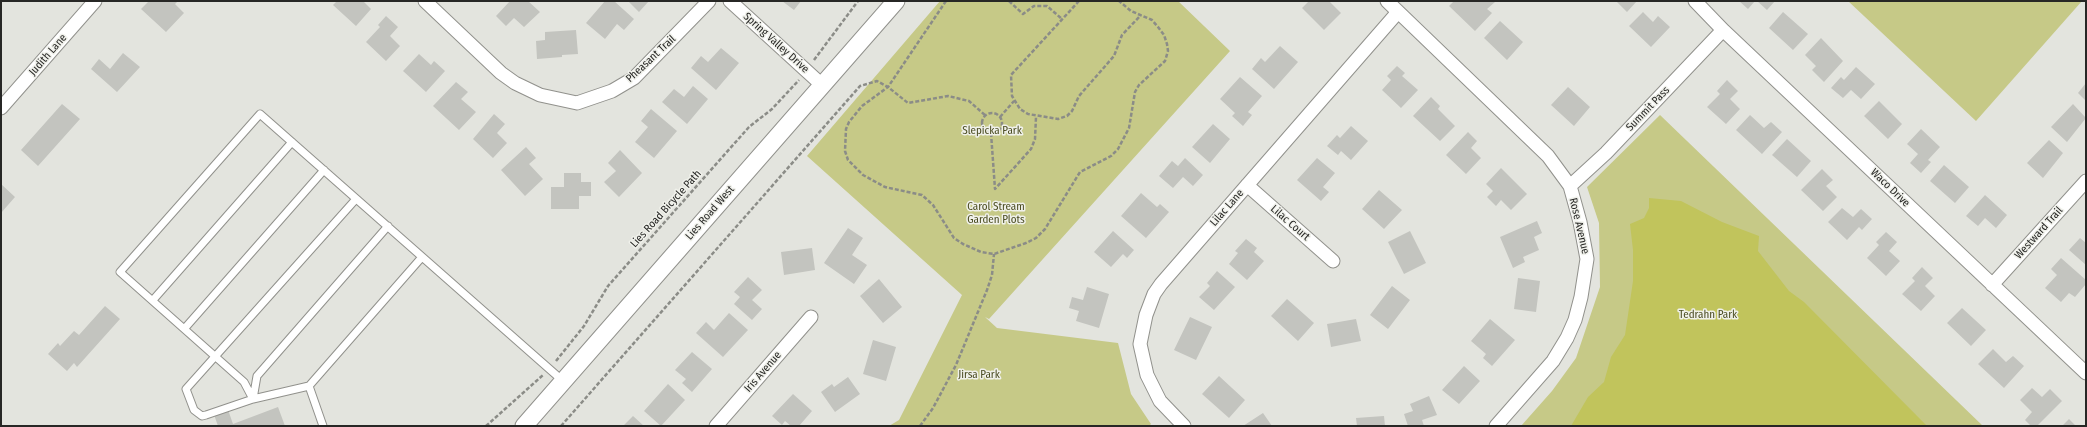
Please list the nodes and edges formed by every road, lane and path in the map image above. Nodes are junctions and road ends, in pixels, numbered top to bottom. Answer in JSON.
{"nodes":[{"id":1,"x":95,"y":1,"type":"edge"},
{"id":2,"x":425,"y":1,"type":"edge"},
{"id":3,"x":709,"y":1,"type":"edge"},
{"id":4,"x":730,"y":1,"type":"edge"},
{"id":5,"x":858,"y":1,"type":"edge"},
{"id":6,"x":896,"y":1,"type":"edge"},
{"id":7,"x":946,"y":1,"type":"edge"},
{"id":8,"x":1009,"y":1,"type":"edge"},
{"id":9,"x":1079,"y":1,"type":"edge"},
{"id":10,"x":1119,"y":1,"type":"edge"},
{"id":11,"x":1387,"y":1,"type":"edge"},
{"id":12,"x":1695,"y":1,"type":"edge"},
{"id":13,"x":1398,"y":12,"type":"junction"},
{"id":14,"x":1141,"y":15,"type":"junction"},
{"id":15,"x":1062,"y":19,"type":"junction"},
{"id":16,"x":1723,"y":30,"type":"junction"},
{"id":17,"x":806,"y":71,"type":"junction"},
{"id":18,"x":822,"y":85,"type":"junction"},
{"id":19,"x":888,"y":87,"type":"junction"},
{"id":20,"x":1014,"y":101,"type":"junction"},
{"id":21,"x":1,"y":108,"type":"edge"},
{"id":22,"x":986,"y":116,"type":"junction"},
{"id":23,"x":1000,"y":117,"type":"junction"},
{"id":24,"x":1036,"y":117,"type":"junction"},
{"id":25,"x":991,"y":133,"type":"junction"},
{"id":26,"x":292,"y":142,"type":"junction"},
{"id":27,"x":324,"y":170,"type":"junction"},
{"id":28,"x":2086,"y":180,"type":"edge"},
{"id":29,"x":1247,"y":185,"type":"junction"},
{"id":30,"x":1570,"y":186,"type":"junction"},
{"id":31,"x":356,"y":199,"type":"junction"},
{"id":32,"x":388,"y":226,"type":"junction"},
{"id":33,"x":994,"y":254,"type":"junction"},
{"id":34,"x":422,"y":257,"type":"junction"},
{"id":35,"x":1333,"y":261,"type":"dead end"},
{"id":36,"x":1992,"y":285,"type":"junction"},
{"id":37,"x":152,"y":300,"type":"junction"},
{"id":38,"x":811,"y":317,"type":"dead end"},
{"id":39,"x":185,"y":328,"type":"junction"},
{"id":40,"x":217,"y":356,"type":"junction"},
{"id":41,"x":548,"y":368,"type":"junction"},
{"id":42,"x":2086,"y":373,"type":"edge"},
{"id":43,"x":563,"y":381,"type":"junction"},
{"id":44,"x":308,"y":386,"type":"junction"},
{"id":45,"x":252,"y":399,"type":"junction"},
{"id":46,"x":323,"y":426,"type":"edge"},
{"id":47,"x":486,"y":426,"type":"edge"},
{"id":48,"x":524,"y":426,"type":"edge"},
{"id":49,"x":561,"y":426,"type":"edge"},
{"id":50,"x":716,"y":426,"type":"edge"},
{"id":51,"x":920,"y":426,"type":"edge"},
{"id":52,"x":1184,"y":426,"type":"edge"},
{"id":53,"x":1496,"y":426,"type":"edge"}],
"edges":[{"from":1,"to":21,"type":"street","name":"Judith Lane"},
{"from":2,"to":3,"type":"street","name":"Pheasant Trail"},
{"from":4,"to":17,"type":"street","name":"Spring Valley Drive"},
{"from":5,"to":17,"type":"path","name":"Lies Road Bicycle Path"},
{"from":6,"to":18,"type":"street","name":"Lies Road West"},
{"from":7,"to":19,"type":"path"},
{"from":8,"to":15,"type":"path"},
{"from":9,"to":15,"type":"path"},
{"from":10,"to":14,"type":"path"},
{"from":11,"to":13,"type":"street","name":"Rose Avenue"},
{"from":12,"to":16,"type":"street","name":"Waco Drive"},
{"from":13,"to":29,"type":"street","name":"Lilac Lane"},
{"from":13,"to":30,"type":"street","name":"Rose Avenue"},
{"from":14,"to":24,"type":"path"},
{"from":14,"to":33,"type":"path"},
{"from":15,"to":20,"type":"path"},
{"from":16,"to":30,"type":"street","name":"Summit Pass"},
{"from":16,"to":36,"type":"street","name":"Waco Drive"},
{"from":17,"to":18,"type":"street","name":"Spring Valley Drive"},
{"from":17,"to":41,"type":"path","name":"Lies Road Bicycle Path"},
{"from":18,"to":43,"type":"street","name":"Lies Road West"},
{"from":19,"to":22,"type":"path"},
{"from":19,"to":33,"type":"path"},
{"from":19,"to":49,"type":"path"},
{"from":20,"to":23,"type":"path"},
{"from":20,"to":24,"type":"path"},
{"from":22,"to":23,"type":"path"},
{"from":22,"to":25,"type":"path"},
{"from":23,"to":25,"type":"path"},
{"from":24,"to":25,"type":"path"},
{"from":26,"to":27,"type":"lane"},
{"from":26,"to":37,"type":"lane"},
{"from":26,"to":37,"type":"lane"},
{"from":27,"to":31,"type":"lane"},
{"from":27,"to":39,"type":"lane"},
{"from":28,"to":36,"type":"street","name":"Westward Trail"},
{"from":29,"to":35,"type":"street","name":"Lilac Court"},
{"from":29,"to":52,"type":"street","name":"Lilac Lane"},
{"from":30,"to":53,"type":"street","name":"Rose Avenue"},
{"from":31,"to":32,"type":"lane"},
{"from":31,"to":40,"type":"lane"},
{"from":32,"to":34,"type":"lane"},
{"from":32,"to":45,"type":"lane"},
{"from":33,"to":51,"type":"path"},
{"from":34,"to":41,"type":"lane"},
{"from":34,"to":44,"type":"lane"},
{"from":36,"to":42,"type":"street","name":"Waco Drive"},
{"from":37,"to":39,"type":"lane"},
{"from":38,"to":50,"type":"street","name":"Iris Avenue"},
{"from":39,"to":40,"type":"lane"},
{"from":40,"to":45,"type":"lane"},
{"from":40,"to":45,"type":"lane"},
{"from":41,"to":43,"type":"lane"},
{"from":41,"to":47,"type":"path","name":"Lies Road Bicycle Path"},
{"from":43,"to":48,"type":"street","name":"Lies Road West"},
{"from":44,"to":45,"type":"lane"},
{"from":44,"to":46,"type":"lane"}]}
